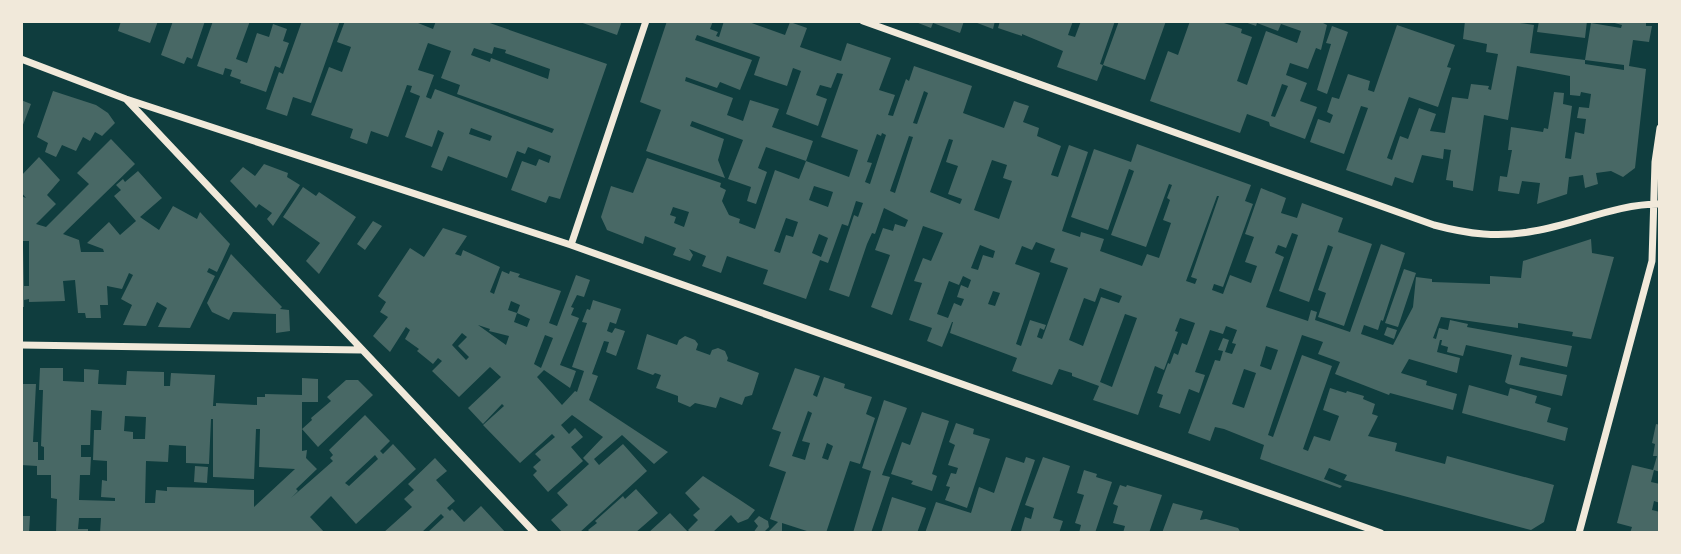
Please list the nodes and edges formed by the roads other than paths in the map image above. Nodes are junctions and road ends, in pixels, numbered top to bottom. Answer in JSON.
{"nodes":[{"id":1,"x":646,"y":21,"type":"edge"},
{"id":2,"x":863,"y":21,"type":"edge"},
{"id":3,"x":21,"y":59,"type":"edge"},
{"id":4,"x":126,"y":99,"type":"junction"},
{"id":5,"x":1660,"y":128,"type":"edge"},
{"id":6,"x":1657,"y":204,"type":"edge"},
{"id":7,"x":571,"y":245,"type":"junction"},
{"id":8,"x":21,"y":345,"type":"edge"},
{"id":9,"x":362,"y":350,"type":"junction"},
{"id":10,"x":535,"y":533,"type":"edge"},
{"id":11,"x":1381,"y":533,"type":"edge"},
{"id":12,"x":1579,"y":533,"type":"edge"}],
"edges":[{"from":1,"to":7,"type":"street"},
{"from":2,"to":6,"type":"street"},
{"from":3,"to":4,"type":"street"},
{"from":4,"to":7,"type":"street"},
{"from":4,"to":9,"type":"street"},
{"from":5,"to":6,"type":"street"},
{"from":6,"to":12,"type":"street"},
{"from":7,"to":11,"type":"street"},
{"from":8,"to":9,"type":"street"},
{"from":9,"to":10,"type":"street"}]}
